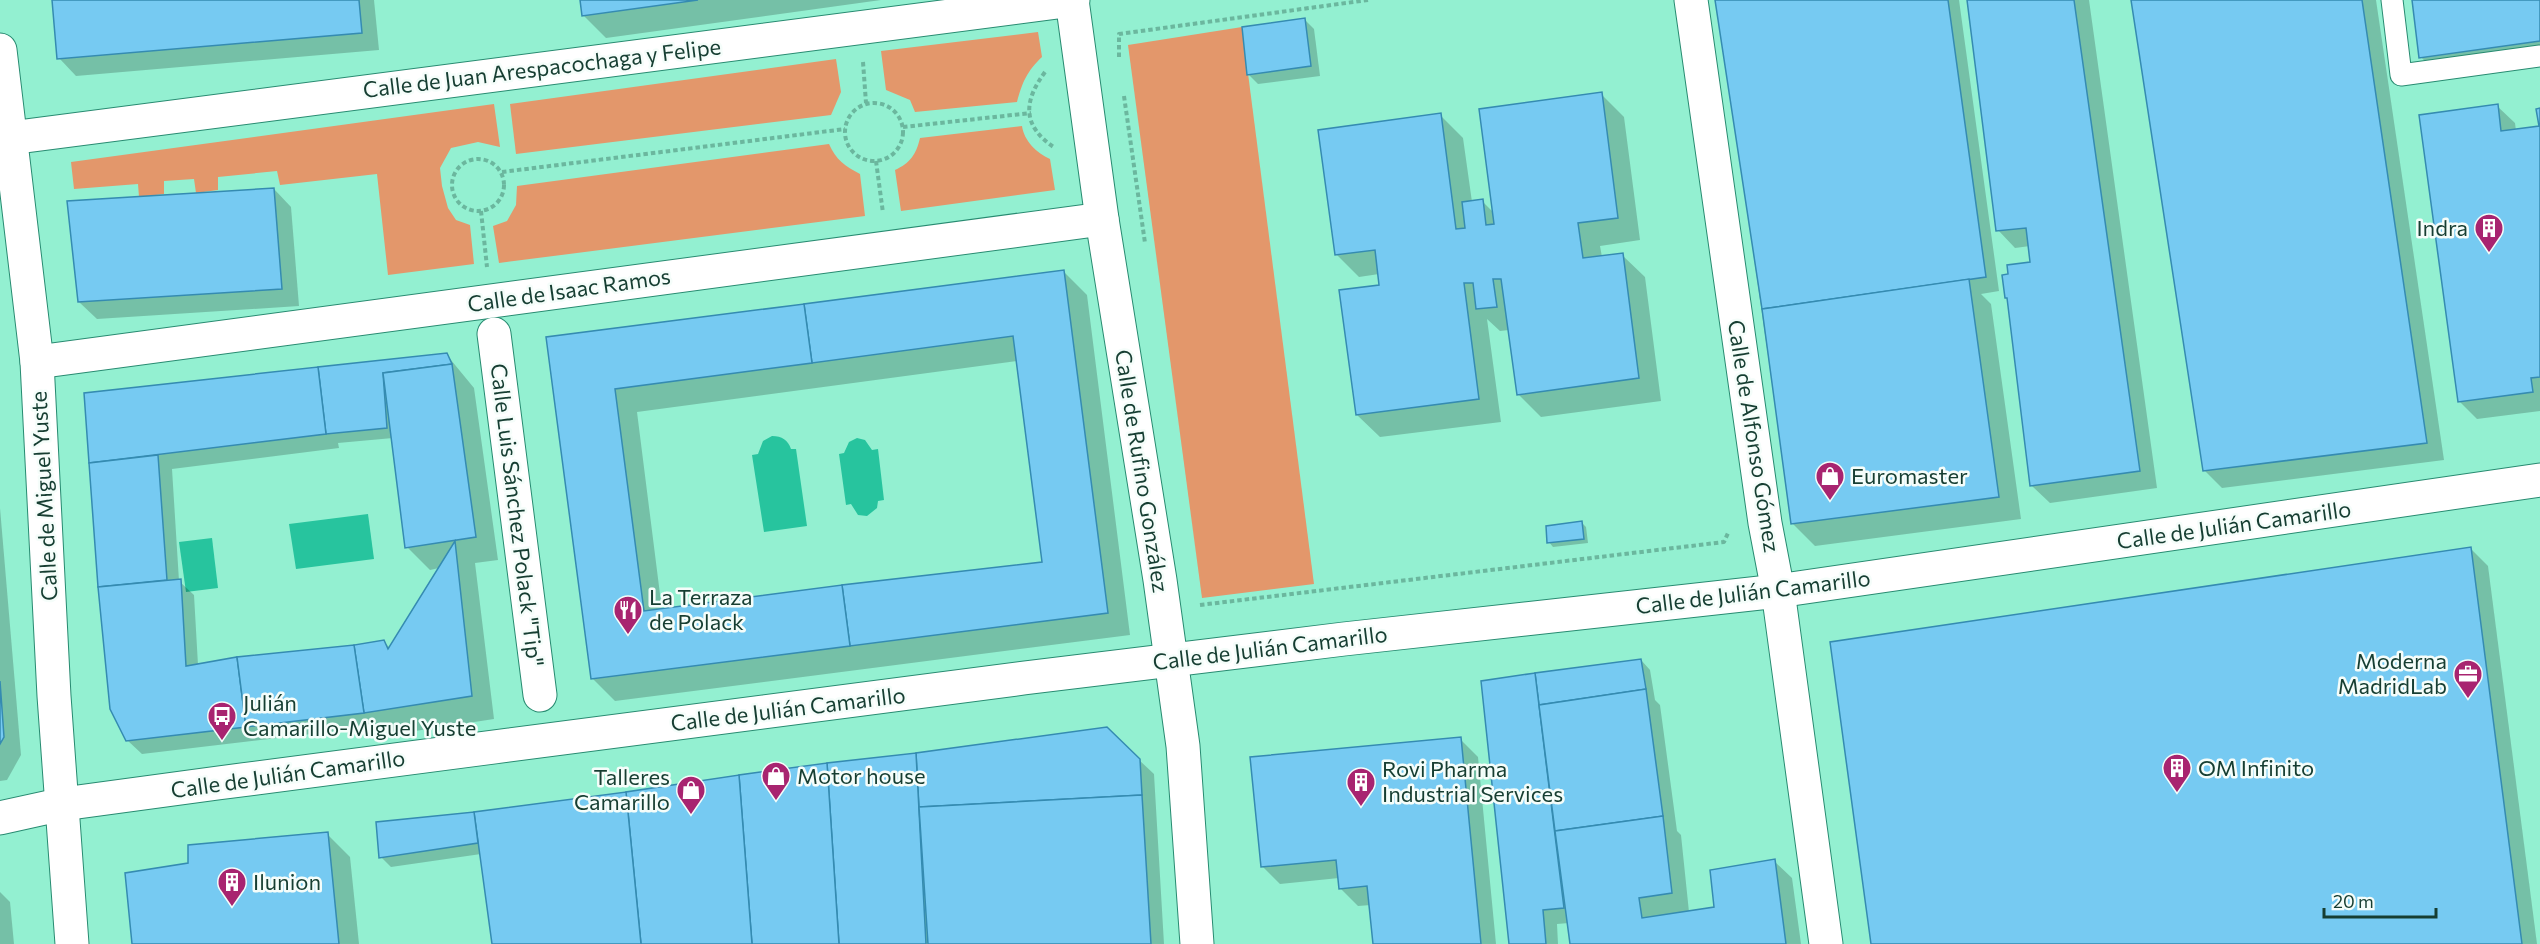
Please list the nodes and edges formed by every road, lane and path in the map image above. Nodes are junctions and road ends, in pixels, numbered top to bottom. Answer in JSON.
{"nodes":[{"id":1,"x":1072,"y":0,"type":"edge"},
{"id":2,"x":1368,"y":0,"type":"edge"},
{"id":3,"x":1691,"y":0,"type":"edge"},
{"id":4,"x":2392,"y":0,"type":"edge"},
{"id":5,"x":0,"y":50,"type":"edge"},
{"id":6,"x":2540,"y":56,"type":"edge"},
{"id":7,"x":1119,"y":57,"type":"dead end"},
{"id":8,"x":862,"y":59,"type":"dead end"},
{"id":9,"x":1051,"y":68,"type":"dead end"},
{"id":10,"x":866,"y":103,"type":"junction"},
{"id":11,"x":1031,"y":113,"type":"junction"},
{"id":12,"x":903,"y":127,"type":"junction"},
{"id":13,"x":845,"y":129,"type":"junction"},
{"id":14,"x":10,"y":138,"type":"junction"},
{"id":15,"x":1056,"y":149,"type":"dead end"},
{"id":16,"x":876,"y":161,"type":"junction"},
{"id":17,"x":502,"y":172,"type":"junction"},
{"id":18,"x":481,"y":211,"type":"junction"},
{"id":19,"x":1142,"y":216,"type":"dead end"},
{"id":20,"x":1102,"y":219,"type":"junction"},
{"id":21,"x":884,"y":220,"type":"dead end"},
{"id":22,"x":1146,"y":251,"type":"dead end"},
{"id":23,"x":488,"y":274,"type":"dead end"},
{"id":24,"x":494,"y":334,"type":"dead end"},
{"id":25,"x":37,"y":362,"type":"junction"},
{"id":26,"x":2540,"y":481,"type":"edge"},
{"id":27,"x":1729,"y":526,"type":"dead end"},
{"id":28,"x":1778,"y":591,"type":"junction"},
{"id":29,"x":1192,"y":606,"type":"dead end"},
{"id":30,"x":1170,"y":661,"type":"junction"},
{"id":31,"x":540,"y":695,"type":"dead end"},
{"id":32,"x":63,"y":804,"type":"junction"},
{"id":33,"x":0,"y":818,"type":"edge"},
{"id":34,"x":72,"y":944,"type":"edge"},
{"id":35,"x":1197,"y":944,"type":"edge"},
{"id":36,"x":1826,"y":944,"type":"edge"}],
"edges":[{"from":1,"to":14,"type":"street","name":"Calle de Juan Arespacochaga y Felipe"},
{"from":1,"to":20,"type":"street","name":"Calle de Rufino González"},
{"from":2,"to":7,"type":"path"},
{"from":3,"to":28,"type":"street","name":"Calle de Alfonso Gómez"},
{"from":4,"to":6,"type":"lane"},
{"from":5,"to":14,"type":"street","name":"Calle de Miguel Yuste"},
{"from":8,"to":10,"type":"path"},
{"from":9,"to":11,"type":"path"},
{"from":10,"to":12,"type":"path"},
{"from":10,"to":13,"type":"path"},
{"from":11,"to":12,"type":"path"},
{"from":11,"to":15,"type":"path"},
{"from":12,"to":16,"type":"path"},
{"from":13,"to":16,"type":"path"},
{"from":13,"to":17,"type":"path"},
{"from":14,"to":25,"type":"street","name":"Calle de Miguel Yuste"},
{"from":16,"to":21,"type":"path"},
{"from":17,"to":18,"type":"path"},
{"from":17,"to":18,"type":"path"},
{"from":18,"to":23,"type":"path"},
{"from":19,"to":22,"type":"path"},
{"from":20,"to":25,"type":"street","name":"Calle de Isaac Ramos"},
{"from":20,"to":30,"type":"street","name":"Calle de Rufino González"},
{"from":24,"to":31,"type":"street","name":"Calle Luis Sánchez Polack \"Tip\""},
{"from":25,"to":32,"type":"street","name":"Calle de Miguel Yuste"},
{"from":26,"to":28,"type":"street","name":"Calle de Julián Camarillo"},
{"from":27,"to":29,"type":"path"},
{"from":28,"to":30,"type":"street","name":"Calle de Julián Camarillo"},
{"from":28,"to":36,"type":"street","name":"Calle de Alfonso Gómez"},
{"from":30,"to":32,"type":"street","name":"Calle de Julián Camarillo"},
{"from":30,"to":35,"type":"street","name":"Calle de Rufino González"},
{"from":32,"to":33,"type":"street","name":"Calle de Julián Camarillo"},
{"from":32,"to":34,"type":"street","name":"Calle de Miguel Yuste"}]}
